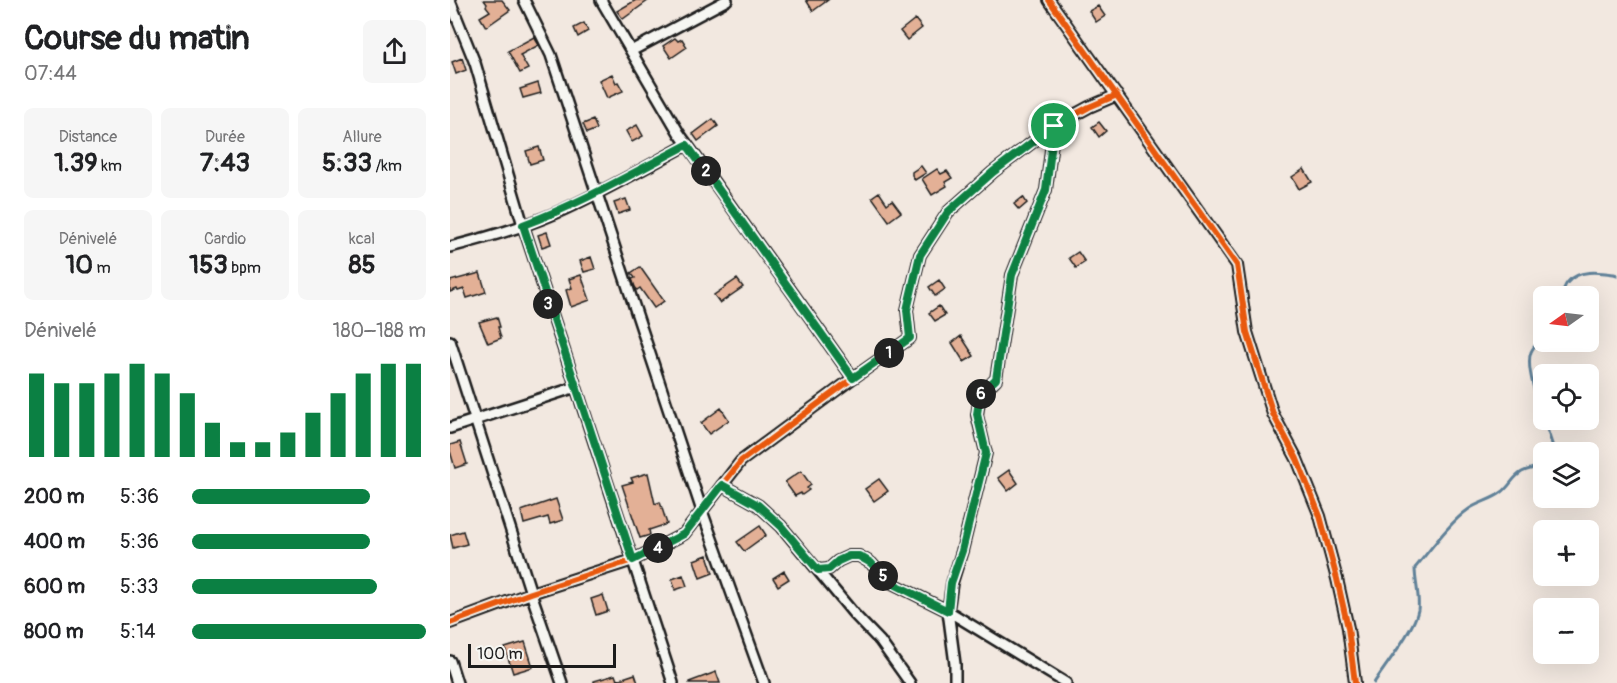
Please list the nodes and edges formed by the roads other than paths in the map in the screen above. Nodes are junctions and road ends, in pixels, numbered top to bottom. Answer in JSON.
{"nodes":[{"id":1,"x":524,"y":0,"type":"edge"},
{"id":2,"x":601,"y":0,"type":"edge"},
{"id":3,"x":727,"y":0,"type":"edge"},
{"id":4,"x":1049,"y":0,"type":"edge"},
{"id":5,"x":450,"y":1,"type":"edge"},
{"id":6,"x":631,"y":51,"type":"junction"},
{"id":7,"x":1117,"y":96,"type":"junction"},
{"id":8,"x":1054,"y":126,"type":"junction"},
{"id":9,"x":687,"y":145,"type":"junction"},
{"id":10,"x":597,"y":192,"type":"junction"},
{"id":11,"x":523,"y":225,"type":"junction"},
{"id":12,"x":450,"y":247,"type":"edge"},
{"id":13,"x":450,"y":341,"type":"edge"},
{"id":14,"x":853,"y":378,"type":"junction"},
{"id":15,"x":576,"y":387,"type":"junction"},
{"id":16,"x":476,"y":420,"type":"junction"},
{"id":17,"x":450,"y":429,"type":"edge"},
{"id":18,"x":722,"y":485,"type":"junction"},
{"id":19,"x":702,"y":511,"type":"junction"},
{"id":20,"x":633,"y":560,"type":"junction"},
{"id":21,"x":818,"y":570,"type":"junction"},
{"id":22,"x":531,"y":593,"type":"junction"},
{"id":23,"x":948,"y":611,"type":"junction"},
{"id":24,"x":450,"y":623,"type":"edge"},
{"id":25,"x":450,"y":661,"type":"edge"},
{"id":26,"x":1353,"y":680,"type":"edge"},
{"id":27,"x":457,"y":683,"type":"edge"},
{"id":28,"x":562,"y":683,"type":"edge"},
{"id":29,"x":673,"y":683,"type":"edge"},
{"id":30,"x":764,"y":683,"type":"edge"},
{"id":31,"x":910,"y":683,"type":"edge"},
{"id":32,"x":955,"y":683,"type":"edge"},
{"id":33,"x":1066,"y":683,"type":"edge"}],
"edges":[{"from":1,"to":10,"type":"street"},
{"from":2,"to":6,"type":"street"},
{"from":3,"to":6,"type":"street"},
{"from":4,"to":7,"type":"street"},
{"from":5,"to":11,"type":"street"},
{"from":6,"to":9,"type":"street"},
{"from":7,"to":8,"type":"street"},
{"from":7,"to":26,"type":"street"},
{"from":8,"to":14,"type":"street"},
{"from":8,"to":23,"type":"street"},
{"from":9,"to":10,"type":"street"},
{"from":9,"to":14,"type":"street"},
{"from":10,"to":11,"type":"street"},
{"from":10,"to":19,"type":"street"},
{"from":11,"to":12,"type":"street"},
{"from":11,"to":15,"type":"street"},
{"from":13,"to":16,"type":"street"},
{"from":14,"to":18,"type":"street"},
{"from":15,"to":16,"type":"street"},
{"from":15,"to":20,"type":"street"},
{"from":16,"to":17,"type":"street"},
{"from":16,"to":22,"type":"street"},
{"from":18,"to":19,"type":"street"},
{"from":18,"to":21,"type":"street"},
{"from":19,"to":20,"type":"street"},
{"from":19,"to":30,"type":"street"},
{"from":20,"to":22,"type":"street"},
{"from":20,"to":29,"type":"street"},
{"from":21,"to":23,"type":"street"},
{"from":21,"to":31,"type":"street"},
{"from":22,"to":24,"type":"street"},
{"from":22,"to":28,"type":"street"},
{"from":23,"to":32,"type":"street"},
{"from":23,"to":33,"type":"street"},
{"from":25,"to":27,"type":"street"}]}
